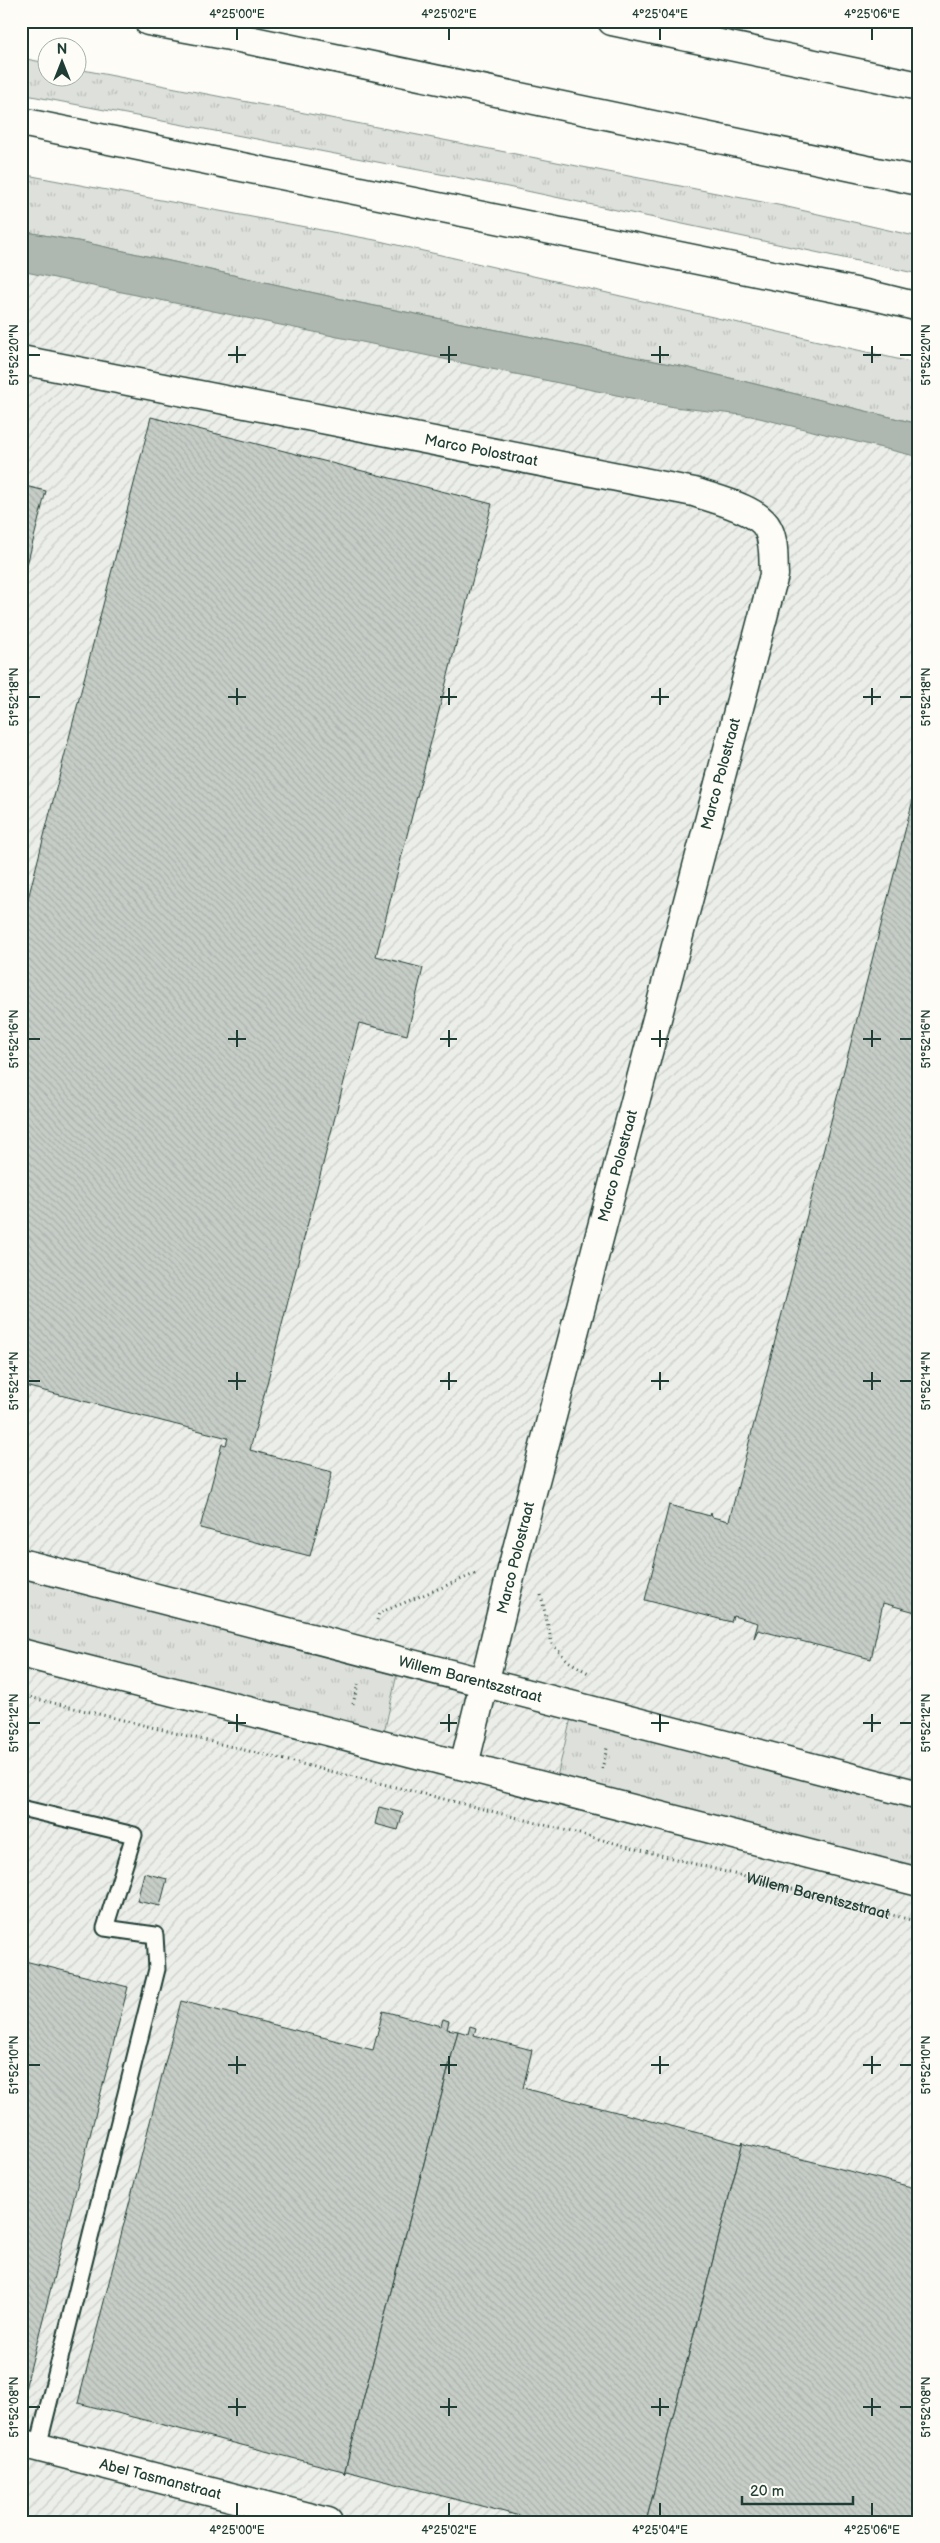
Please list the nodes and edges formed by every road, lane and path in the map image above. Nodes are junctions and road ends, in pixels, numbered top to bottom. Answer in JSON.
{"nodes":[{"id":1,"x":148,"y":21,"type":"edge"},
{"id":2,"x":612,"y":21,"type":"edge"},
{"id":3,"x":919,"y":86,"type":"edge"},
{"id":4,"x":21,"y":122,"type":"edge"},
{"id":5,"x":919,"y":181,"type":"edge"},
{"id":6,"x":919,"y":308,"type":"edge"},
{"id":7,"x":21,"y":360,"type":"edge"},
{"id":8,"x":21,"y":1563,"type":"edge"},
{"id":9,"x":21,"y":1653,"type":"edge"},
{"id":10,"x":485,"y":1683,"type":"junction"},
{"id":11,"x":21,"y":1695,"type":"edge"},
{"id":12,"x":464,"y":1765,"type":"junction"},
{"id":13,"x":919,"y":1795,"type":"edge"},
{"id":14,"x":21,"y":1808,"type":"edge"},
{"id":15,"x":919,"y":1882,"type":"edge"},
{"id":16,"x":919,"y":1922,"type":"edge"},
{"id":17,"x":30,"y":2445,"type":"edge"},
{"id":18,"x":328,"y":2522,"type":"edge"}],
"edges":[{"from":1,"to":5,"type":"main road"},
{"from":2,"to":3,"type":"main road"},
{"from":4,"to":6,"type":"main road"},
{"from":7,"to":10,"type":"main road","name":"Marco Polostraat"},
{"from":8,"to":10,"type":"main road","name":"Willem Barentszstraat"},
{"from":9,"to":12,"type":"main road"},
{"from":10,"to":12,"type":"main road","name":"Marco Polostraat"},
{"from":10,"to":13,"type":"main road","name":"Willem Barentszstraat"},
{"from":11,"to":16,"type":"path","name":"Willem Barentszstraat"},
{"from":12,"to":15,"type":"main road"},
{"from":14,"to":17,"type":"lane"},
{"from":17,"to":18,"type":"main road","name":"Abel Tasmanstraat"}]}
